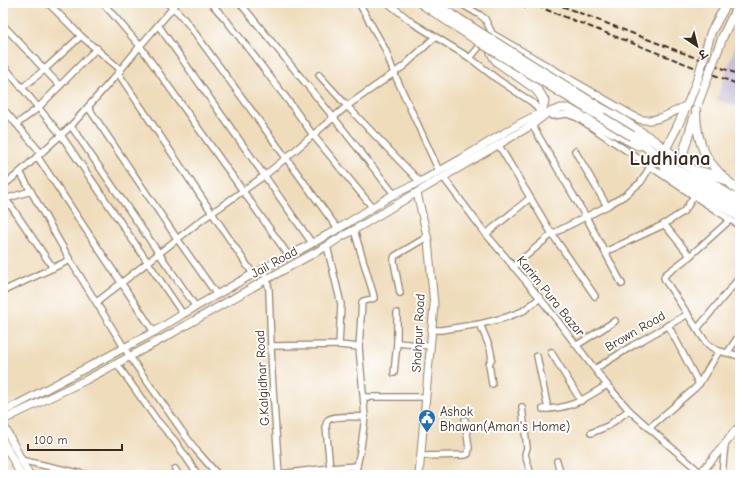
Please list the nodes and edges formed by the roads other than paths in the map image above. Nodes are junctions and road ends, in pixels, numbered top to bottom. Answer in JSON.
{"nodes":[{"id":1,"x":48,"y":3,"type":"edge"},
{"id":2,"x":103,"y":3,"type":"edge"},
{"id":3,"x":167,"y":3,"type":"edge"},
{"id":4,"x":211,"y":3,"type":"edge"},
{"id":5,"x":240,"y":3,"type":"edge"},
{"id":6,"x":359,"y":3,"type":"edge"},
{"id":7,"x":388,"y":3,"type":"edge"},
{"id":8,"x":421,"y":3,"type":"edge"},
{"id":9,"x":433,"y":3,"type":"edge"},
{"id":10,"x":460,"y":3,"type":"edge"},
{"id":11,"x":727,"y":3,"type":"edge"},
{"id":12,"x":739,"y":3,"type":"edge"},
{"id":13,"x":175,"y":6,"type":"edge"},
{"id":14,"x":3,"y":25,"type":"edge"},
{"id":15,"x":158,"y":25,"type":"junction"},
{"id":16,"x":81,"y":36,"type":"junction"},
{"id":17,"x":490,"y":36,"type":"junction"},
{"id":18,"x":435,"y":37,"type":"junction"},
{"id":19,"x":140,"y":46,"type":"junction"},
{"id":20,"x":97,"y":48,"type":"junction"},
{"id":21,"x":490,"y":48,"type":"junction"},
{"id":22,"x":470,"y":58,"type":"junction"},
{"id":23,"x":3,"y":65,"type":"edge"},
{"id":24,"x":44,"y":70,"type":"junction"},
{"id":25,"x":120,"y":72,"type":"junction"},
{"id":26,"x":394,"y":73,"type":"junction"},
{"id":27,"x":319,"y":75,"type":"dead end"},
{"id":28,"x":60,"y":86,"type":"junction"},
{"id":29,"x":22,"y":88,"type":"junction"},
{"id":30,"x":687,"y":105,"type":"junction"},
{"id":31,"x":347,"y":106,"type":"junction"},
{"id":32,"x":88,"y":107,"type":"junction"},
{"id":33,"x":38,"y":108,"type":"junction"},
{"id":34,"x":544,"y":110,"type":"junction"},
{"id":35,"x":696,"y":111,"type":"junction"},
{"id":36,"x":6,"y":112,"type":"dead end"},
{"id":37,"x":617,"y":112,"type":"junction"},
{"id":38,"x":334,"y":118,"type":"junction"},
{"id":39,"x":17,"y":124,"type":"junction"},
{"id":40,"x":532,"y":125,"type":"junction"},
{"id":41,"x":71,"y":126,"type":"junction"},
{"id":42,"x":61,"y":135,"type":"junction"},
{"id":43,"x":313,"y":135,"type":"junction"},
{"id":44,"x":498,"y":144,"type":"junction"},
{"id":45,"x":645,"y":145,"type":"junction"},
{"id":46,"x":575,"y":151,"type":"dead end"},
{"id":47,"x":663,"y":154,"type":"junction"},
{"id":48,"x":39,"y":155,"type":"junction"},
{"id":49,"x":286,"y":158,"type":"junction"},
{"id":50,"x":675,"y":158,"type":"junction"},
{"id":51,"x":650,"y":167,"type":"junction"},
{"id":52,"x":691,"y":169,"type":"junction"},
{"id":53,"x":20,"y":172,"type":"junction"},
{"id":54,"x":672,"y":173,"type":"joint"},
{"id":55,"x":441,"y":174,"type":"junction"},
{"id":56,"x":264,"y":176,"type":"junction"},
{"id":57,"x":726,"y":180,"type":"junction"},
{"id":58,"x":420,"y":182,"type":"junction"},
{"id":59,"x":3,"y":186,"type":"edge"},
{"id":60,"x":31,"y":191,"type":"junction"},
{"id":61,"x":242,"y":191,"type":"junction"},
{"id":62,"x":740,"y":192,"type":"edge"},
{"id":63,"x":417,"y":193,"type":"junction"},
{"id":64,"x":394,"y":194,"type":"junction"},
{"id":65,"x":694,"y":196,"type":"junction"},
{"id":66,"x":4,"y":198,"type":"edge"},
{"id":67,"x":530,"y":198,"type":"junction"},
{"id":68,"x":740,"y":202,"type":"edge"},
{"id":69,"x":607,"y":206,"type":"junction"},
{"id":70,"x":373,"y":208,"type":"junction"},
{"id":71,"x":740,"y":211,"type":"edge"},
{"id":72,"x":212,"y":213,"type":"junction"},
{"id":73,"x":586,"y":217,"type":"junction"},
{"id":74,"x":740,"y":218,"type":"edge"},
{"id":75,"x":730,"y":220,"type":"junction"},
{"id":76,"x":664,"y":224,"type":"junction"},
{"id":77,"x":740,"y":226,"type":"edge"},
{"id":78,"x":338,"y":229,"type":"junction"},
{"id":79,"x":354,"y":230,"type":"junction"},
{"id":80,"x":486,"y":234,"type":"junction"},
{"id":81,"x":552,"y":234,"type":"junction"},
{"id":82,"x":427,"y":237,"type":"junction"},
{"id":83,"x":178,"y":240,"type":"junction"},
{"id":84,"x":312,"y":243,"type":"junction"},
{"id":85,"x":327,"y":246,"type":"junction"},
{"id":86,"x":605,"y":252,"type":"junction"},
{"id":87,"x":159,"y":254,"type":"junction"},
{"id":88,"x":289,"y":256,"type":"junction"},
{"id":89,"x":690,"y":256,"type":"junction"},
{"id":90,"x":70,"y":260,"type":"junction"},
{"id":91,"x":148,"y":262,"type":"junction"},
{"id":92,"x":514,"y":267,"type":"junction"},
{"id":93,"x":53,"y":268,"type":"junction"},
{"id":94,"x":263,"y":269,"type":"junction"},
{"id":95,"x":253,"y":274,"type":"junction"},
{"id":96,"x":740,"y":277,"type":"edge"},
{"id":97,"x":266,"y":279,"type":"junction"},
{"id":98,"x":122,"y":282,"type":"junction"},
{"id":99,"x":622,"y":284,"type":"dead end"},
{"id":100,"x":3,"y":291,"type":"edge"},
{"id":101,"x":400,"y":293,"type":"dead end"},
{"id":102,"x":217,"y":295,"type":"junction"},
{"id":103,"x":595,"y":296,"type":"dead end"},
{"id":104,"x":540,"y":298,"type":"junction"},
{"id":105,"x":97,"y":302,"type":"junction"},
{"id":106,"x":196,"y":307,"type":"junction"},
{"id":107,"x":397,"y":313,"type":"dead end"},
{"id":108,"x":183,"y":314,"type":"junction"},
{"id":109,"x":688,"y":314,"type":"junction"},
{"id":110,"x":615,"y":321,"type":"dead end"},
{"id":111,"x":480,"y":324,"type":"junction"},
{"id":112,"x":668,"y":325,"type":"junction"},
{"id":113,"x":697,"y":329,"type":"junction"},
{"id":114,"x":432,"y":330,"type":"junction"},
{"id":115,"x":154,"y":332,"type":"junction"},
{"id":116,"x":740,"y":334,"type":"edge"},
{"id":117,"x":396,"y":343,"type":"junction"},
{"id":118,"x":339,"y":345,"type":"junction"},
{"id":119,"x":271,"y":346,"type":"junction"},
{"id":120,"x":430,"y":346,"type":"junction"},
{"id":121,"x":577,"y":346,"type":"junction"},
{"id":122,"x":359,"y":347,"type":"junction"},
{"id":123,"x":125,"y":348,"type":"junction"},
{"id":124,"x":719,"y":351,"type":"junction"},
{"id":125,"x":551,"y":352,"type":"dead end"},
{"id":126,"x":728,"y":352,"type":"junction"},
{"id":127,"x":537,"y":356,"type":"dead end"},
{"id":128,"x":740,"y":356,"type":"edge"},
{"id":129,"x":130,"y":357,"type":"junction"},
{"id":130,"x":117,"y":364,"type":"junction"},
{"id":131,"x":595,"y":369,"type":"junction"},
{"id":132,"x":82,"y":371,"type":"junction"},
{"id":133,"x":394,"y":373,"type":"dead end"},
{"id":134,"x":86,"y":380,"type":"junction"},
{"id":135,"x":492,"y":384,"type":"dead end"},
{"id":136,"x":699,"y":384,"type":"junction"},
{"id":137,"x":607,"y":385,"type":"junction"},
{"id":138,"x":364,"y":397,"type":"junction"},
{"id":139,"x":426,"y":397,"type":"junction"},
{"id":140,"x":581,"y":401,"type":"junction"},
{"id":141,"x":522,"y":407,"type":"dead end"},
{"id":142,"x":629,"y":410,"type":"junction"},
{"id":143,"x":3,"y":412,"type":"edge"},
{"id":144,"x":365,"y":417,"type":"junction"},
{"id":145,"x":3,"y":420,"type":"edge"},
{"id":146,"x":465,"y":420,"type":"dead end"},
{"id":147,"x":3,"y":424,"type":"edge"},
{"id":148,"x":740,"y":426,"type":"edge"},
{"id":149,"x":648,"y":428,"type":"junction"},
{"id":150,"x":591,"y":433,"type":"dead end"},
{"id":151,"x":3,"y":440,"type":"edge"},
{"id":152,"x":726,"y":444,"type":"junction"},
{"id":153,"x":421,"y":456,"type":"junction"},
{"id":154,"x":12,"y":458,"type":"junction"},
{"id":155,"x":22,"y":461,"type":"junction"},
{"id":156,"x":557,"y":461,"type":"dead end"},
{"id":157,"x":357,"y":466,"type":"junction"},
{"id":158,"x":329,"y":468,"type":"junction"},
{"id":159,"x":175,"y":469,"type":"dead end"},
{"id":160,"x":307,"y":473,"type":"edge"},
{"id":161,"x":81,"y":474,"type":"edge"},
{"id":162,"x":279,"y":474,"type":"edge"},
{"id":163,"x":702,"y":474,"type":"edge"},
{"id":164,"x":21,"y":475,"type":"edge"},
{"id":165,"x":30,"y":475,"type":"edge"},
{"id":166,"x":88,"y":475,"type":"edge"},
{"id":167,"x":179,"y":475,"type":"edge"},
{"id":168,"x":198,"y":475,"type":"edge"},
{"id":169,"x":218,"y":475,"type":"edge"},
{"id":170,"x":329,"y":475,"type":"edge"},
{"id":171,"x":355,"y":475,"type":"edge"},
{"id":172,"x":419,"y":475,"type":"edge"},
{"id":173,"x":530,"y":475,"type":"edge"},
{"id":174,"x":561,"y":475,"type":"edge"},
{"id":175,"x":722,"y":475,"type":"edge"}],
"edges":[{"from":1,"to":16,"type":"street"},
{"from":2,"to":19,"type":"street"},
{"from":3,"to":13,"type":"street"},
{"from":4,"to":43,"type":"street"},
{"from":5,"to":38,"type":"street"},
{"from":6,"to":26,"type":"street","name":"Karim Pura Bazar"},
{"from":7,"to":18,"type":"street"},
{"from":8,"to":21,"type":"main road","bridge":true},
{"from":9,"to":37,"type":"main road","bridge":true},
{"from":10,"to":17,"type":"street"},
{"from":11,"to":30,"type":"main road","bridge":true},
{"from":12,"to":35,"type":"main road","bridge":true},
{"from":13,"to":15,"type":"street"},
{"from":13,"to":49,"type":"street"},
{"from":14,"to":24,"type":"street"},
{"from":15,"to":19,"type":"street"},
{"from":15,"to":56,"type":"street"},
{"from":16,"to":20,"type":"street"},
{"from":16,"to":24,"type":"street"},
{"from":17,"to":22,"type":"street"},
{"from":17,"to":37,"type":"street"},
{"from":18,"to":22,"type":"street"},
{"from":18,"to":26,"type":"street"},
{"from":19,"to":25,"type":"street"},
{"from":19,"to":61,"type":"street"},
{"from":20,"to":25,"type":"street"},
{"from":20,"to":28,"type":"street"},
{"from":21,"to":34,"type":"main road"},
{"from":21,"to":45,"type":"main road","bridge":true},
{"from":22,"to":34,"type":"street"},
{"from":23,"to":29,"type":"street"},
{"from":24,"to":28,"type":"street"},
{"from":24,"to":29,"type":"street"},
{"from":25,"to":32,"type":"street"},
{"from":25,"to":72,"type":"street"},
{"from":26,"to":31,"type":"street"},
{"from":26,"to":55,"type":"street","name":"Karim Pura Bazar"},
{"from":27,"to":31,"type":"street"},
{"from":28,"to":33,"type":"street"},
{"from":29,"to":33,"type":"street"},
{"from":30,"to":37,"type":"street"},
{"from":30,"to":47,"type":"main road"},
{"from":31,"to":38,"type":"street"},
{"from":31,"to":58,"type":"street"},
{"from":32,"to":41,"type":"street"},
{"from":32,"to":83,"type":"street"},
{"from":33,"to":39,"type":"street"},
{"from":33,"to":42,"type":"street"},
{"from":34,"to":40,"type":"street","name":"Jail Road"},
{"from":34,"to":45,"type":"street"},
{"from":34,"to":51,"type":"street"},
{"from":34,"to":55,"type":"street","name":"Jail Road"},
{"from":35,"to":50,"type":"main road"},
{"from":35,"to":52,"type":"main road"},
{"from":35,"to":57,"type":"main road"},
{"from":36,"to":39,"type":"street"},
{"from":37,"to":47,"type":"main road"},
{"from":38,"to":43,"type":"street"},
{"from":38,"to":64,"type":"street"},
{"from":39,"to":48,"type":"street"},
{"from":40,"to":44,"type":"street","name":"Jail Road"},
{"from":40,"to":73,"type":"street"},
{"from":41,"to":42,"type":"street"},
{"from":41,"to":87,"type":"street"},
{"from":42,"to":48,"type":"street"},
{"from":42,"to":91,"type":"street"},
{"from":43,"to":49,"type":"street"},
{"from":43,"to":70,"type":"street"},
{"from":44,"to":55,"type":"street","name":"Jail Road"},
{"from":44,"to":67,"type":"street"},
{"from":45,"to":47,"type":"main road"},
{"from":46,"to":69,"type":"street"},
{"from":47,"to":50,"type":"main road"},
{"from":47,"to":54,"type":"main road"},
{"from":47,"to":71,"type":"main road"},
{"from":48,"to":53,"type":"street"},
{"from":48,"to":98,"type":"street"},
{"from":49,"to":56,"type":"street"},
{"from":49,"to":78,"type":"street"},
{"from":50,"to":52,"type":"main road"},
{"from":51,"to":65,"type":"street"},
{"from":51,"to":69,"type":"street"},
{"from":52,"to":57,"type":"main road"},
{"from":52,"to":68,"type":"main road"},
{"from":53,"to":59,"type":"street"},
{"from":53,"to":60,"type":"street"},
{"from":54,"to":74,"type":"street"},
{"from":55,"to":58,"type":"street","name":"Jail Road"},
{"from":55,"to":63,"type":"street","name":"Jail Road"},
{"from":55,"to":80,"type":"street","name":"Karim Pura Bazar"},
{"from":56,"to":61,"type":"street"},
{"from":56,"to":84,"type":"street"},
{"from":57,"to":62,"type":"main road"},
{"from":58,"to":64,"type":"street","name":"Jail Road"},
{"from":60,"to":66,"type":"street"},
{"from":60,"to":90,"type":"street"},
{"from":61,"to":72,"type":"street"},
{"from":61,"to":88,"type":"street"},
{"from":63,"to":79,"type":"street","name":"Jail Road"},
{"from":63,"to":82,"type":"street","name":"Shahpur Road"},
{"from":64,"to":70,"type":"street","name":"Jail Road"},
{"from":65,"to":75,"type":"street"},
{"from":65,"to":76,"type":"street"},
{"from":66,"to":93,"type":"street"},
{"from":67,"to":80,"type":"street"},
{"from":67,"to":81,"type":"street"},
{"from":69,"to":73,"type":"street"},
{"from":70,"to":78,"type":"street","name":"Jail Road"},
{"from":72,"to":83,"type":"street"},
{"from":72,"to":95,"type":"street"},
{"from":73,"to":81,"type":"street"},
{"from":73,"to":86,"type":"street"},
{"from":75,"to":77,"type":"street"},
{"from":75,"to":89,"type":"street"},
{"from":76,"to":86,"type":"street"},
{"from":76,"to":89,"type":"street"},
{"from":78,"to":84,"type":"street","name":"Jail Road"},
{"from":79,"to":85,"type":"street","name":"Jail Road"},
{"from":79,"to":122,"type":"street"},
{"from":80,"to":92,"type":"street","name":"Karim Pura Bazar"},
{"from":81,"to":92,"type":"street"},
{"from":81,"to":103,"type":"street"},
{"from":82,"to":101,"type":"street"},
{"from":82,"to":114,"type":"street","name":"Shahpur Road"},
{"from":83,"to":87,"type":"street"},
{"from":83,"to":102,"type":"street"},
{"from":84,"to":88,"type":"street","name":"Jail Road"},
{"from":85,"to":97,"type":"street","name":"Jail Road"},
{"from":85,"to":118,"type":"street"},
{"from":86,"to":99,"type":"street"},
{"from":87,"to":91,"type":"street"},
{"from":87,"to":106,"type":"street"},
{"from":88,"to":94,"type":"street","name":"Jail Road"},
{"from":89,"to":109,"type":"street"},
{"from":90,"to":93,"type":"street"},
{"from":90,"to":105,"type":"street"},
{"from":91,"to":98,"type":"street"},
{"from":91,"to":108,"type":"street"},
{"from":92,"to":104,"type":"street","name":"Karim Pura Bazar"},
{"from":93,"to":100,"type":"street"},
{"from":94,"to":95,"type":"street","name":"Jail Road"},
{"from":94,"to":97,"type":"street","name":"G.Kalgidhar Road"},
{"from":95,"to":102,"type":"street","name":"Jail Road"},
{"from":96,"to":113,"type":"street"},
{"from":97,"to":119,"type":"street","name":"G.Kalgidhar Road"},
{"from":97,"to":129,"type":"street","name":"Jail Road"},
{"from":98,"to":105,"type":"street"},
{"from":98,"to":115,"type":"street"},
{"from":102,"to":106,"type":"street","name":"Jail Road"},
{"from":104,"to":111,"type":"street"},
{"from":104,"to":121,"type":"street","name":"Karim Pura Bazar"},
{"from":105,"to":123,"type":"street"},
{"from":106,"to":108,"type":"street","name":"Jail Road"},
{"from":107,"to":117,"type":"street"},
{"from":108,"to":115,"type":"street","name":"Jail Road"},
{"from":109,"to":112,"type":"street","name":"Brown Road"},
{"from":109,"to":113,"type":"street"},
{"from":110,"to":121,"type":"street"},
{"from":111,"to":114,"type":"street"},
{"from":111,"to":135,"type":"street"},
{"from":112,"to":131,"type":"street","name":"Brown Road"},
{"from":112,"to":136,"type":"street"},
{"from":113,"to":124,"type":"street"},
{"from":114,"to":120,"type":"street","name":"Shahpur Road"},
{"from":115,"to":123,"type":"street","name":"Jail Road"},
{"from":116,"to":126,"type":"street"},
{"from":117,"to":120,"type":"street"},
{"from":117,"to":133,"type":"street"},
{"from":118,"to":119,"type":"street"},
{"from":118,"to":122,"type":"street"},
{"from":119,"to":162,"type":"street","name":"G.Kalgidhar Road"},
{"from":120,"to":139,"type":"street","name":"Shahpur Road"},
{"from":121,"to":131,"type":"street","name":"Karim Pura Bazar"},
{"from":122,"to":138,"type":"street"},
{"from":123,"to":129,"type":"street"},
{"from":123,"to":132,"type":"street","name":"Jail Road"},
{"from":124,"to":126,"type":"street"},
{"from":124,"to":136,"type":"street"},
{"from":125,"to":140,"type":"street"},
{"from":126,"to":128,"type":"street"},
{"from":127,"to":140,"type":"street"},
{"from":129,"to":130,"type":"street","name":"Jail Road"},
{"from":129,"to":169,"type":"street"},
{"from":130,"to":134,"type":"street","name":"Jail Road"},
{"from":130,"to":168,"type":"street"},
{"from":131,"to":137,"type":"street","name":"Karim Pura Bazar"},
{"from":132,"to":134,"type":"street"},
{"from":132,"to":143,"type":"street","name":"Jail Road"},
{"from":134,"to":145,"type":"street","name":"Jail Road"},
{"from":136,"to":149,"type":"street"},
{"from":137,"to":140,"type":"street"},
{"from":137,"to":142,"type":"street","name":"Karim Pura Bazar"},
{"from":138,"to":139,"type":"street"},
{"from":138,"to":144,"type":"street"},
{"from":139,"to":153,"type":"street","name":"Shahpur Road"},
{"from":141,"to":173,"type":"street"},
{"from":142,"to":149,"type":"street","name":"Karim Pura Bazar"},
{"from":142,"to":150,"type":"street"},
{"from":144,"to":157,"type":"street"},
{"from":144,"to":158,"type":"street"},
{"from":146,"to":153,"type":"street"},
{"from":147,"to":155,"type":"street"},
{"from":148,"to":152,"type":"street"},
{"from":149,"to":163,"type":"street","name":"Karim Pura Bazar"},
{"from":151,"to":154,"type":"street"},
{"from":152,"to":163,"type":"street"},
{"from":152,"to":175,"type":"street"},
{"from":153,"to":172,"type":"street","name":"Shahpur Road"},
{"from":154,"to":155,"type":"street"},
{"from":154,"to":164,"type":"street"},
{"from":155,"to":161,"type":"street"},
{"from":155,"to":165,"type":"street"},
{"from":156,"to":174,"type":"street"},
{"from":157,"to":158,"type":"street"},
{"from":157,"to":171,"type":"street"},
{"from":158,"to":160,"type":"street"},
{"from":158,"to":170,"type":"street"},
{"from":159,"to":167,"type":"street"},
{"from":160,"to":162,"type":"street"},
{"from":161,"to":166,"type":"street"}]}
